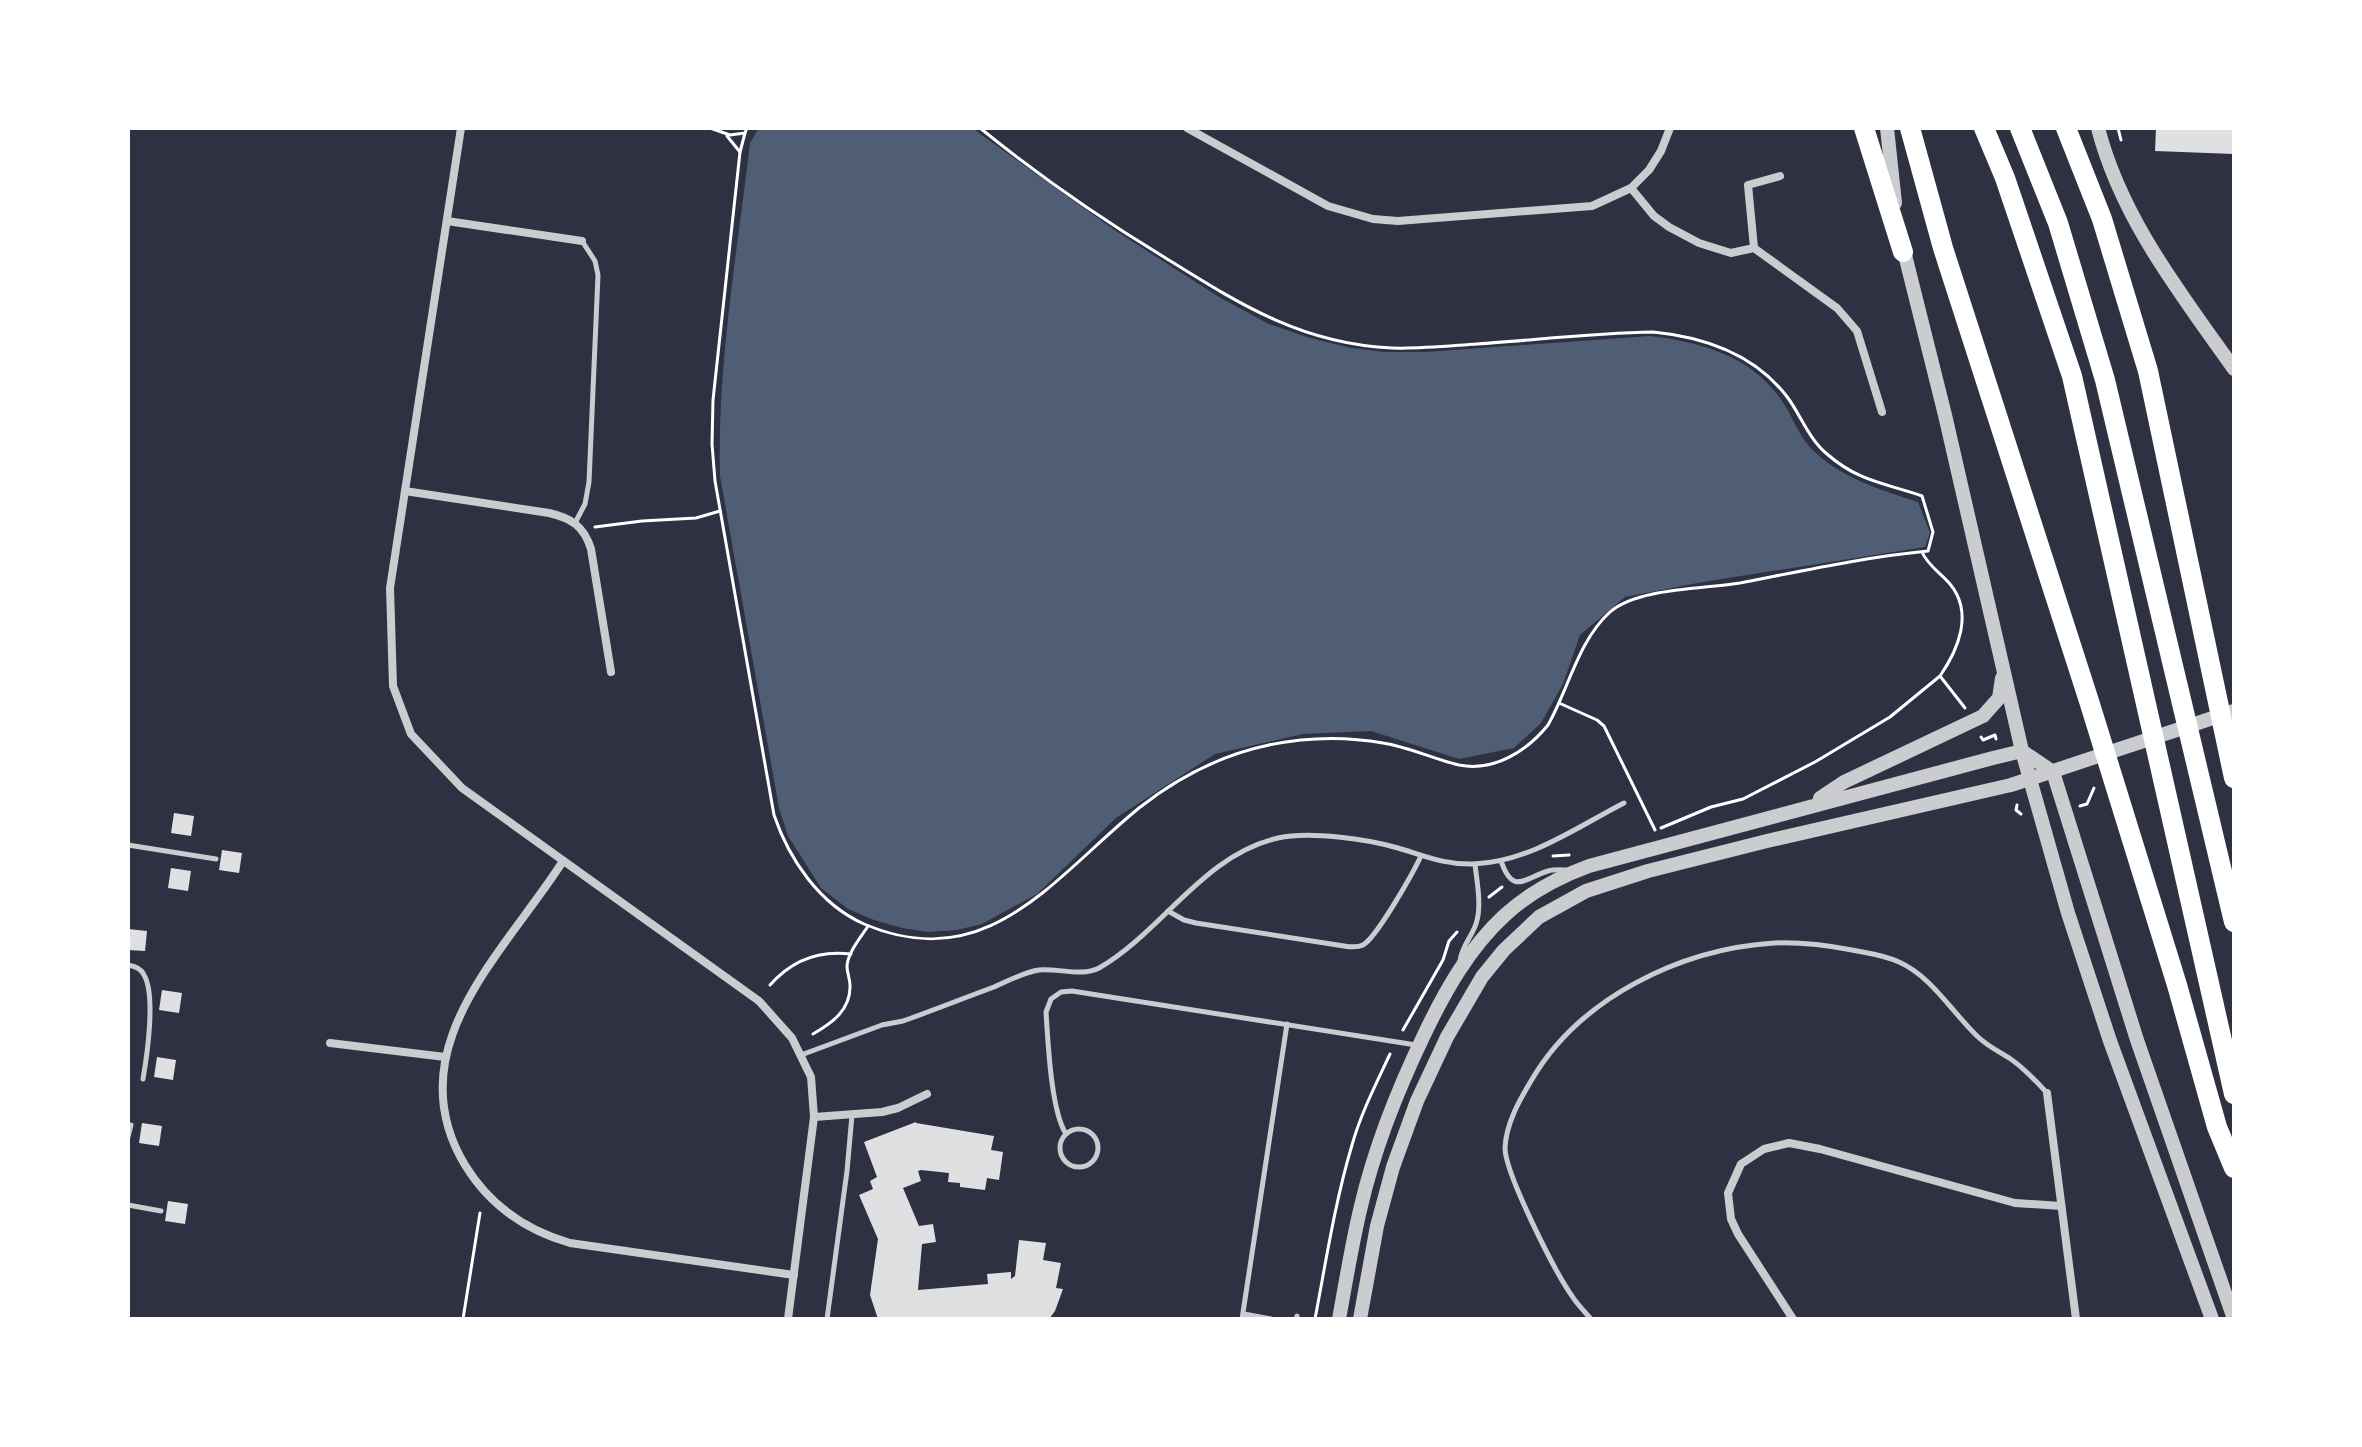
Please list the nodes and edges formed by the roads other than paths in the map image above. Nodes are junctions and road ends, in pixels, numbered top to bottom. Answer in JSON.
{"nodes":[{"id":1,"x":461,"y":128,"type":"edge"},
{"id":2,"x":1187,"y":128,"type":"edge"},
{"id":3,"x":1670,"y":128,"type":"edge"},
{"id":4,"x":1864,"y":128,"type":"edge"},
{"id":5,"x":1887,"y":128,"type":"edge"},
{"id":6,"x":1910,"y":128,"type":"edge"},
{"id":7,"x":1984,"y":128,"type":"edge"},
{"id":8,"x":2020,"y":128,"type":"edge"},
{"id":9,"x":2066,"y":128,"type":"edge"},
{"id":10,"x":2098,"y":128,"type":"edge"},
{"id":11,"x":1780,"y":176,"type":"dead end"},
{"id":12,"x":1631,"y":188,"type":"junction"},
{"id":13,"x":447,"y":221,"type":"junction"},
{"id":14,"x":582,"y":241,"type":"joint"},
{"id":15,"x":1754,"y":248,"type":"junction"},
{"id":16,"x":1903,"y":252,"type":"junction"},
{"id":17,"x":2234,"y":369,"type":"edge"},
{"id":18,"x":1882,"y":412,"type":"dead end"},
{"id":19,"x":405,"y":491,"type":"junction"},
{"id":20,"x":575,"y":523,"type":"junction"},
{"id":21,"x":2001,"y":663,"type":"junction"},
{"id":22,"x":611,"y":672,"type":"dead end"},
{"id":23,"x":2234,"y":711,"type":"edge"},
{"id":24,"x":2022,"y":751,"type":"junction"},
{"id":25,"x":2053,"y":772,"type":"junction"},
{"id":26,"x":2234,"y":778,"type":"edge"},
{"id":27,"x":2030,"y":779,"type":"junction"},
{"id":28,"x":1624,"y":803,"type":"dead end"},
{"id":29,"x":1810,"y":805,"type":"junction"},
{"id":30,"x":128,"y":845,"type":"edge"},
{"id":31,"x":1421,"y":856,"type":"junction"},
{"id":32,"x":216,"y":859,"type":"dead end"},
{"id":33,"x":563,"y":861,"type":"junction"},
{"id":34,"x":1501,"y":861,"type":"junction"},
{"id":35,"x":1475,"y":864,"type":"junction"},
{"id":36,"x":1576,"y":871,"type":"junction"},
{"id":37,"x":1168,"y":911,"type":"junction"},
{"id":38,"x":2234,"y":922,"type":"edge"},
{"id":39,"x":128,"y":965,"type":"edge"},
{"id":40,"x":1460,"y":970,"type":"junction"},
{"id":41,"x":1287,"y":1024,"type":"junction"},
{"id":42,"x":330,"y":1043,"type":"dead end"},
{"id":43,"x":1419,"y":1045,"type":"junction"},
{"id":44,"x":801,"y":1055,"type":"junction"},
{"id":45,"x":445,"y":1057,"type":"junction"},
{"id":46,"x":143,"y":1079,"type":"dead end"},
{"id":47,"x":2047,"y":1093,"type":"joint"},
{"id":48,"x":927,"y":1094,"type":"dead end"},
{"id":49,"x":2234,"y":1094,"type":"edge"},
{"id":50,"x":852,"y":1115,"type":"junction"},
{"id":51,"x":814,"y":1117,"type":"junction"},
{"id":52,"x":131,"y":1125,"type":"dead end"},
{"id":53,"x":1066,"y":1134,"type":"junction"},
{"id":54,"x":128,"y":1137,"type":"edge"},
{"id":55,"x":2234,"y":1168,"type":"edge"},
{"id":56,"x":128,"y":1205,"type":"edge"},
{"id":57,"x":2061,"y":1206,"type":"junction"},
{"id":58,"x":161,"y":1211,"type":"dead end"},
{"id":59,"x":794,"y":1275,"type":"junction"},
{"id":60,"x":1243,"y":1316,"type":"edge"},
{"id":61,"x":788,"y":1319,"type":"edge"},
{"id":62,"x":827,"y":1319,"type":"edge"},
{"id":63,"x":1271,"y":1319,"type":"edge"},
{"id":64,"x":1339,"y":1319,"type":"edge"},
{"id":65,"x":1360,"y":1319,"type":"edge"},
{"id":66,"x":1591,"y":1319,"type":"edge"},
{"id":67,"x":1793,"y":1319,"type":"edge"},
{"id":68,"x":2076,"y":1319,"type":"edge"},
{"id":69,"x":2212,"y":1319,"type":"edge"},
{"id":70,"x":2234,"y":1319,"type":"edge"}],
"edges":[{"from":1,"to":13,"type":"street"},
{"from":2,"to":12,"type":"street"},
{"from":3,"to":12,"type":"street"},
{"from":4,"to":16,"type":"highway"},
{"from":5,"to":16,"type":"street"},
{"from":6,"to":55,"type":"highway"},
{"from":7,"to":49,"type":"highway"},
{"from":8,"to":38,"type":"highway"},
{"from":9,"to":26,"type":"highway"},
{"from":10,"to":17,"type":"street"},
{"from":11,"to":15,"type":"street"},
{"from":12,"to":15,"type":"street"},
{"from":13,"to":14,"type":"street"},
{"from":13,"to":19,"type":"street"},
{"from":14,"to":20,"type":"lane"},
{"from":15,"to":18,"type":"street"},
{"from":16,"to":21,"type":"street"},
{"from":19,"to":20,"type":"street"},
{"from":19,"to":33,"type":"street"},
{"from":20,"to":22,"type":"street"},
{"from":21,"to":24,"type":"street"},
{"from":21,"to":29,"type":"street"},
{"from":23,"to":25,"type":"street"},
{"from":24,"to":25,"type":"street"},
{"from":24,"to":27,"type":"street"},
{"from":24,"to":29,"type":"street"},
{"from":25,"to":27,"type":"street"},
{"from":25,"to":70,"type":"street"},
{"from":27,"to":65,"type":"street"},
{"from":27,"to":69,"type":"street"},
{"from":28,"to":34,"type":"lane"},
{"from":29,"to":36,"type":"street"},
{"from":30,"to":32,"type":"lane"},
{"from":31,"to":35,"type":"lane"},
{"from":31,"to":37,"type":"lane"},
{"from":31,"to":37,"type":"lane"},
{"from":33,"to":44,"type":"street"},
{"from":33,"to":45,"type":"street"},
{"from":34,"to":35,"type":"lane"},
{"from":34,"to":36,"type":"lane"},
{"from":35,"to":40,"type":"lane"},
{"from":36,"to":40,"type":"street"},
{"from":37,"to":44,"type":"lane"},
{"from":39,"to":46,"type":"lane"},
{"from":40,"to":43,"type":"street"},
{"from":41,"to":43,"type":"lane"},
{"from":41,"to":53,"type":"lane"},
{"from":41,"to":60,"type":"lane"},
{"from":42,"to":45,"type":"street"},
{"from":43,"to":64,"type":"street"},
{"from":44,"to":51,"type":"street"},
{"from":45,"to":59,"type":"street"},
{"from":47,"to":57,"type":"street"},
{"from":47,"to":66,"type":"lane"},
{"from":48,"to":50,"type":"street"},
{"from":50,"to":51,"type":"street"},
{"from":50,"to":62,"type":"lane"},
{"from":51,"to":59,"type":"street"},
{"from":52,"to":54,"type":"lane"},
{"from":53,"to":53,"type":"lane"},
{"from":56,"to":58,"type":"lane"},
{"from":57,"to":67,"type":"street"},
{"from":57,"to":68,"type":"street"},
{"from":59,"to":61,"type":"street"},
{"from":60,"to":63,"type":"lane"}]}
